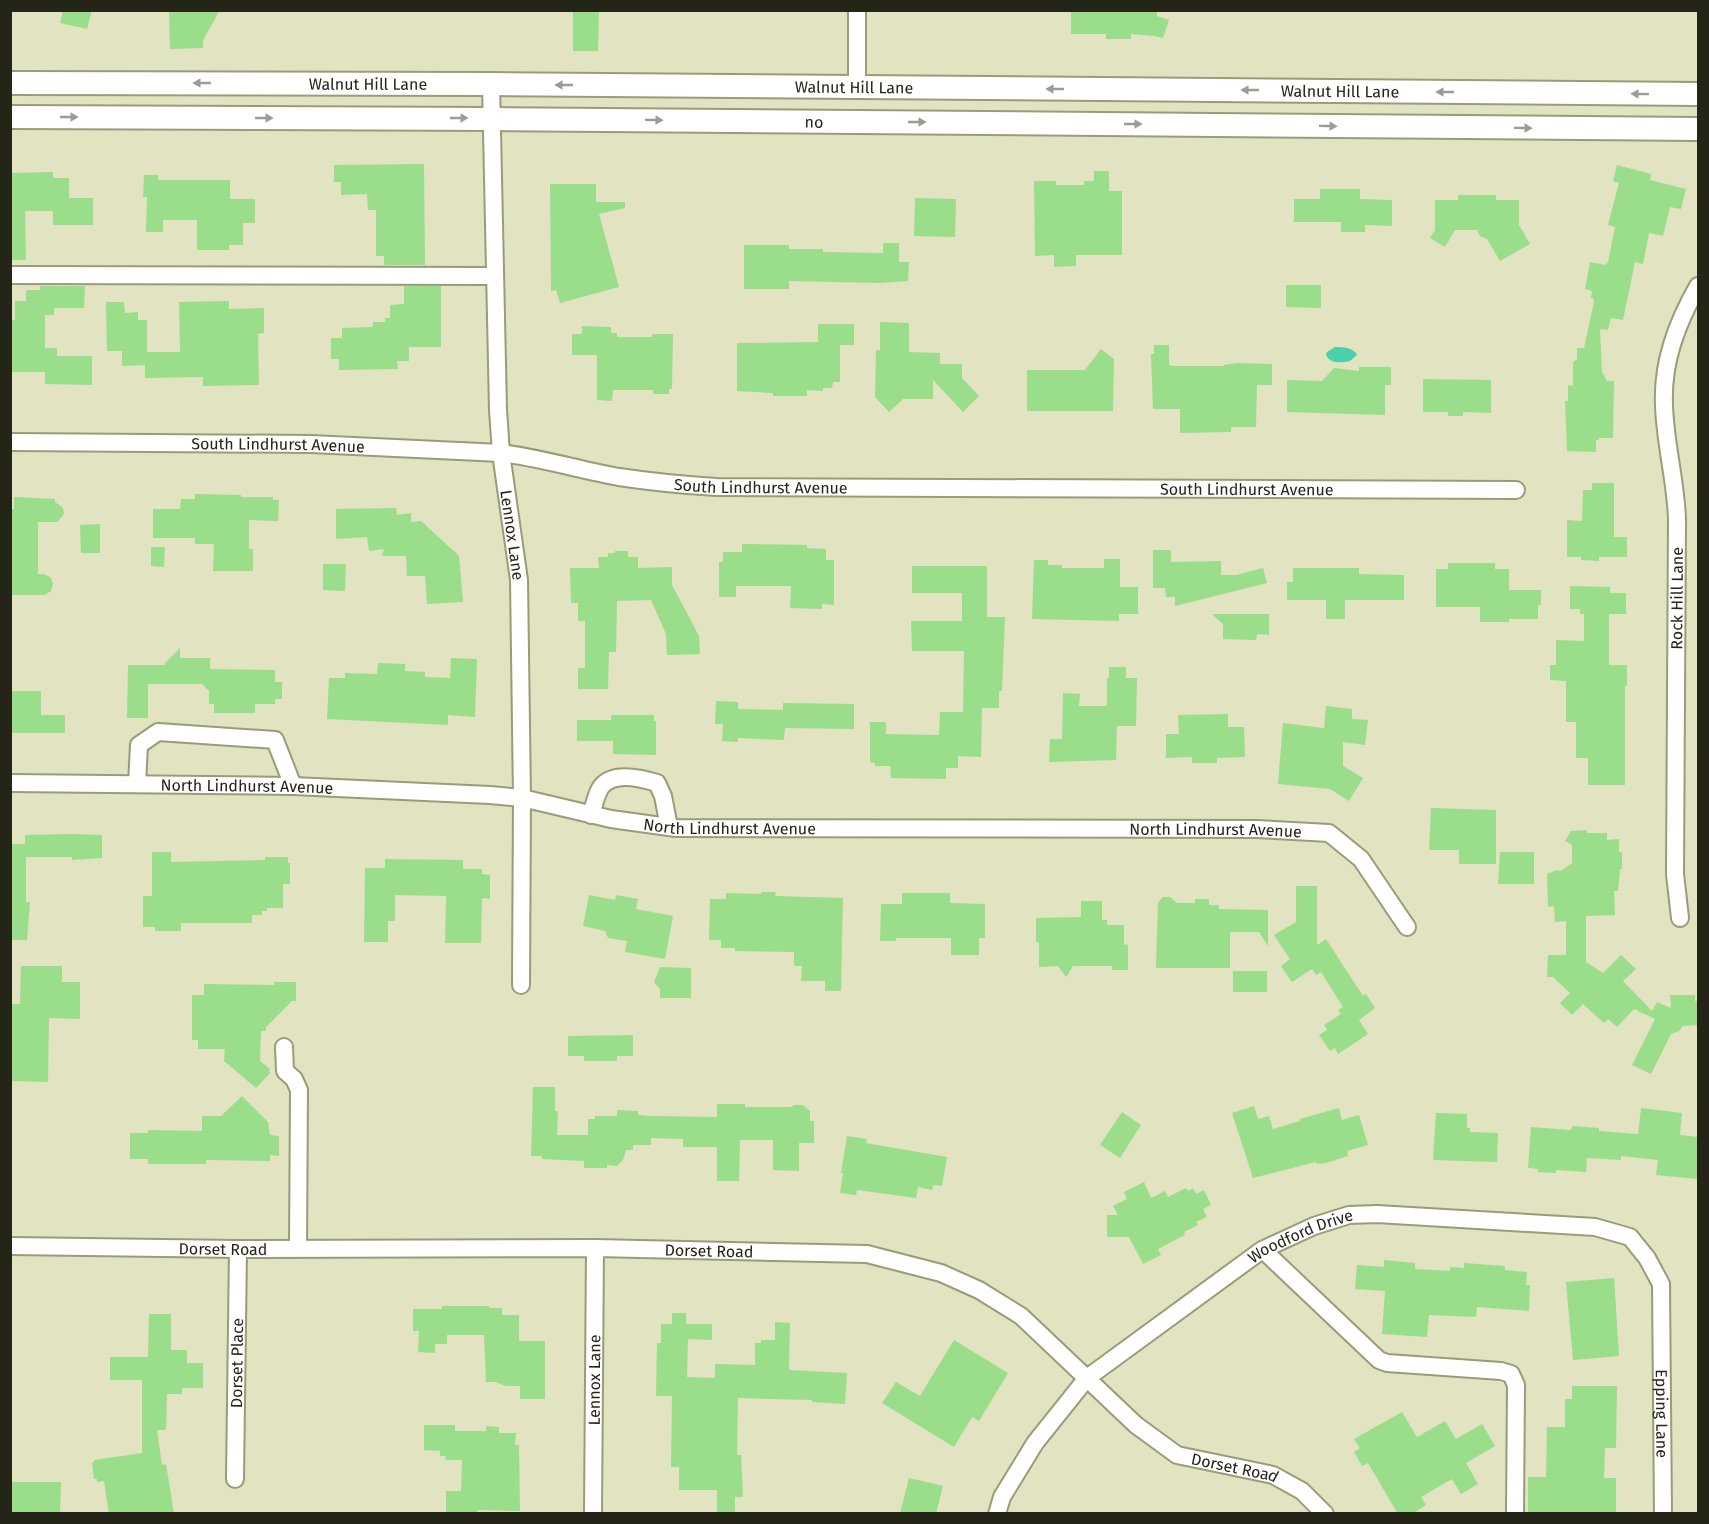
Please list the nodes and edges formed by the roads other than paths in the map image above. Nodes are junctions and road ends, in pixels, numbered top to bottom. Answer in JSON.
{"nodes":[{"id":1,"x":857,"y":10,"type":"edge"},
{"id":2,"x":10,"y":83,"type":"edge"},
{"id":3,"x":491,"y":84,"type":"junction"},
{"id":4,"x":857,"y":87,"type":"junction"},
{"id":5,"x":1282,"y":91,"type":"junction"},
{"id":6,"x":1698,"y":94,"type":"edge"},
{"id":7,"x":10,"y":117,"type":"edge"},
{"id":8,"x":492,"y":119,"type":"junction"},
{"id":9,"x":770,"y":121,"type":"joint"},
{"id":10,"x":858,"y":122,"type":"junction"},
{"id":11,"x":1282,"y":125,"type":"junction"},
{"id":12,"x":1698,"y":129,"type":"edge"},
{"id":13,"x":10,"y":275,"type":"edge"},
{"id":14,"x":495,"y":276,"type":"junction"},
{"id":15,"x":1698,"y":286,"type":"edge"},
{"id":16,"x":10,"y":442,"type":"edge"},
{"id":17,"x":501,"y":453,"type":"junction"},
{"id":18,"x":1516,"y":490,"type":"dead end"},
{"id":19,"x":10,"y":783,"type":"edge"},
{"id":20,"x":137,"y":784,"type":"junction"},
{"id":21,"x":293,"y":786,"type":"junction"},
{"id":22,"x":522,"y":798,"type":"junction"},
{"id":23,"x":591,"y":814,"type":"junction"},
{"id":24,"x":669,"y":827,"type":"junction"},
{"id":25,"x":1680,"y":918,"type":"dead end"},
{"id":26,"x":1407,"y":927,"type":"dead end"},
{"id":27,"x":520,"y":985,"type":"dead end"},
{"id":28,"x":284,"y":1047,"type":"dead end"},
{"id":29,"x":10,"y":1245,"type":"edge"},
{"id":30,"x":298,"y":1248,"type":"junction"},
{"id":31,"x":595,"y":1248,"type":"junction"},
{"id":32,"x":238,"y":1249,"type":"junction"},
{"id":33,"x":1263,"y":1250,"type":"junction"},
{"id":34,"x":1662,"y":1312,"type":"joint"},
{"id":35,"x":1087,"y":1378,"type":"junction"},
{"id":36,"x":235,"y":1479,"type":"dead end"},
{"id":37,"x":593,"y":1514,"type":"edge"},
{"id":38,"x":997,"y":1514,"type":"edge"},
{"id":39,"x":1325,"y":1514,"type":"edge"},
{"id":40,"x":1515,"y":1514,"type":"edge"},
{"id":41,"x":1663,"y":1514,"type":"edge"}],
"edges":[{"from":1,"to":4,"type":"street"},
{"from":3,"to":2,"type":"main road","name":"Walnut Hill Lane","one_way":true},
{"from":4,"to":3,"type":"main road","name":"Walnut Hill Lane","one_way":true},
{"from":3,"to":8,"type":"street","name":"Lennox Lane"},
{"from":5,"to":4,"type":"main road","name":"Walnut Hill Lane","one_way":true},
{"from":4,"to":10,"type":"main road"},
{"from":6,"to":5,"type":"main road","name":"Walnut Hill Lane","one_way":true},
{"from":5,"to":11,"type":"main road"},
{"from":7,"to":8,"type":"main road","name":"Walnut Hill Lane","one_way":true},
{"from":8,"to":9,"type":"main road","name":"Walnut Hill Lane","one_way":true},
{"from":8,"to":14,"type":"street","name":"Lennox Lane"},
{"from":9,"to":10,"type":"main road","name":"no"},
{"from":10,"to":11,"type":"main road","name":"Walnut Hill Lane","one_way":true},
{"from":11,"to":12,"type":"main road","name":"Walnut Hill Lane","one_way":true},
{"from":13,"to":14,"type":"street"},
{"from":14,"to":17,"type":"street","name":"Lennox Lane"},
{"from":15,"to":25,"type":"street","name":"Rock Hill Lane"},
{"from":16,"to":17,"type":"street","name":"South Lindhurst Avenue"},
{"from":17,"to":18,"type":"street","name":"South Lindhurst Avenue"},
{"from":17,"to":22,"type":"street","name":"Lennox Lane"},
{"from":19,"to":20,"type":"street","name":"North Lindhurst Avenue"},
{"from":20,"to":21,"type":"street","name":"North Lindhurst Avenue"},
{"from":20,"to":21,"type":"street"},
{"from":21,"to":22,"type":"street","name":"North Lindhurst Avenue"},
{"from":22,"to":23,"type":"street","name":"North Lindhurst Avenue"},
{"from":22,"to":27,"type":"street","name":"Lennox Lane"},
{"from":23,"to":24,"type":"street","name":"North Lindhurst Avenue"},
{"from":23,"to":24,"type":"street"},
{"from":24,"to":26,"type":"street","name":"North Lindhurst Avenue"},
{"from":28,"to":30,"type":"street"},
{"from":29,"to":32,"type":"street","name":"Dorset Road"},
{"from":30,"to":31,"type":"street","name":"Dorset Road"},
{"from":30,"to":32,"type":"street","name":"Dorset Road"},
{"from":31,"to":35,"type":"street","name":"Dorset Road"},
{"from":31,"to":37,"type":"street","name":"Lennox Lane"},
{"from":32,"to":36,"type":"street","name":"Dorset Place"},
{"from":33,"to":34,"type":"street","name":"Woodford Drive"},
{"from":33,"to":35,"type":"street","name":"Woodford Drive"},
{"from":33,"to":40,"type":"street"},
{"from":34,"to":41,"type":"street","name":"Epping Lane"},
{"from":35,"to":38,"type":"street","name":"Woodford Drive"},
{"from":35,"to":39,"type":"street","name":"Dorset Road"}]}
